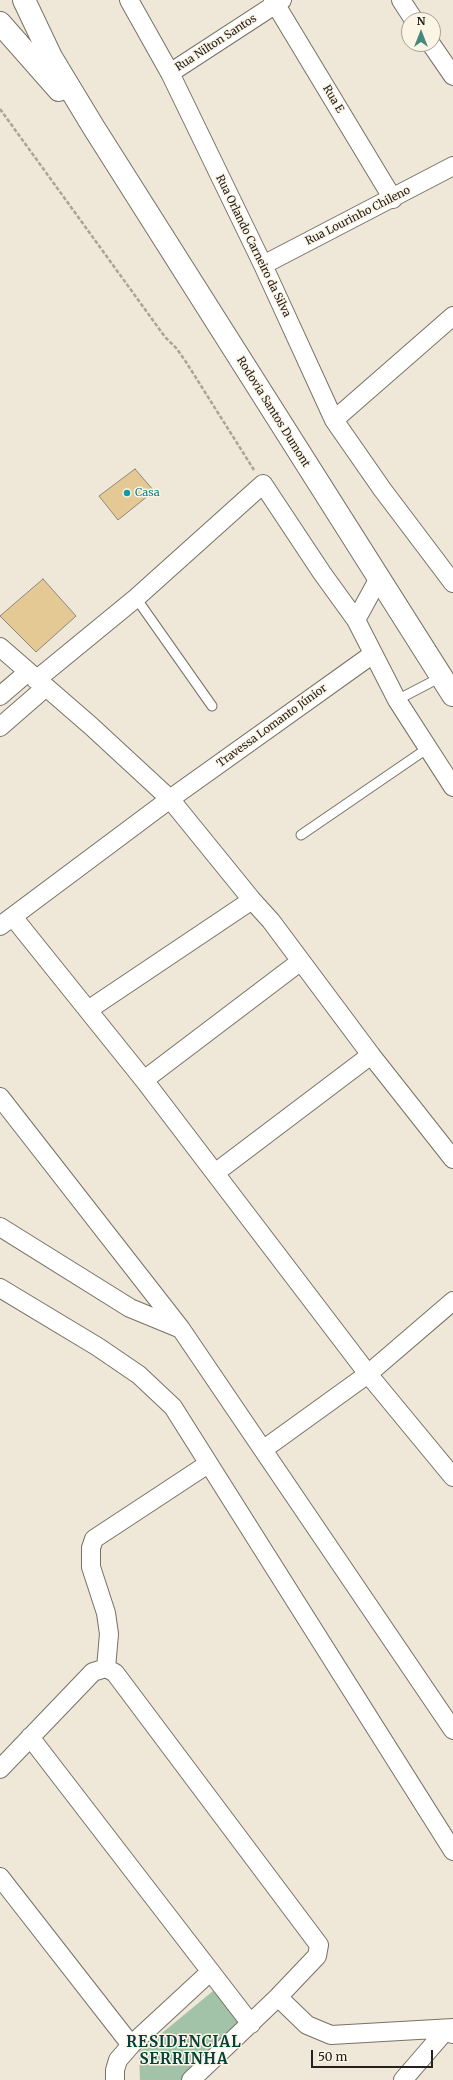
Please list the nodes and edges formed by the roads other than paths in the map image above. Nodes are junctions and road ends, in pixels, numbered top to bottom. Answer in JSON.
{"nodes":[{"id":1,"x":22,"y":0,"type":"edge"},
{"id":2,"x":129,"y":0,"type":"edge"},
{"id":3,"x":401,"y":0,"type":"edge"},
{"id":4,"x":277,"y":1,"type":"edge"},
{"id":5,"x":409,"y":12,"type":"edge"},
{"id":6,"x":0,"y":16,"type":"edge"},
{"id":7,"x":0,"y":23,"type":"edge"},
{"id":8,"x":436,"y":52,"type":"edge"},
{"id":9,"x":170,"y":73,"type":"junction"},
{"id":10,"x":453,"y":76,"type":"edge"},
{"id":11,"x":94,"y":128,"type":"junction"},
{"id":12,"x":453,"y":166,"type":"edge"},
{"id":13,"x":393,"y":199,"type":"junction"},
{"id":14,"x":264,"y":265,"type":"junction"},
{"id":15,"x":453,"y":316,"type":"edge"},
{"id":16,"x":334,"y":420,"type":"junction"},
{"id":17,"x":378,"y":578,"type":"junction"},
{"id":18,"x":453,"y":583,"type":"edge"},
{"id":19,"x":136,"y":598,"type":"junction"},
{"id":20,"x":356,"y":620,"type":"junction"},
{"id":21,"x":0,"y":647,"type":"edge"},
{"id":22,"x":373,"y":654,"type":"junction"},
{"id":23,"x":441,"y":677,"type":"junction"},
{"id":24,"x":36,"y":680,"type":"junction"},
{"id":25,"x":453,"y":695,"type":"edge"},
{"id":26,"x":0,"y":696,"type":"edge"},
{"id":27,"x":397,"y":700,"type":"junction"},
{"id":28,"x":212,"y":706,"type":"dead end"},
{"id":29,"x":0,"y":727,"type":"edge"},
{"id":30,"x":428,"y":748,"type":"junction"},
{"id":31,"x":448,"y":768,"type":"edge"},
{"id":32,"x":453,"y":787,"type":"edge"},
{"id":33,"x":170,"y":799,"type":"junction"},
{"id":34,"x":301,"y":835,"type":"dead end"},
{"id":35,"x":252,"y":900,"type":"junction"},
{"id":36,"x":6,"y":921,"type":"edge"},
{"id":37,"x":301,"y":961,"type":"junction"},
{"id":38,"x":88,"y":1010,"type":"junction"},
{"id":39,"x":371,"y":1055,"type":"junction"},
{"id":40,"x":144,"y":1080,"type":"junction"},
{"id":41,"x":0,"y":1097,"type":"edge"},
{"id":42,"x":453,"y":1159,"type":"edge"},
{"id":43,"x":215,"y":1173,"type":"junction"},
{"id":44,"x":0,"y":1227,"type":"edge"},
{"id":45,"x":0,"y":1288,"type":"edge"},
{"id":46,"x":453,"y":1301,"type":"edge"},
{"id":47,"x":181,"y":1329,"type":"junction"},
{"id":48,"x":368,"y":1374,"type":"junction"},
{"id":49,"x":264,"y":1449,"type":"junction"},
{"id":50,"x":208,"y":1464,"type":"junction"},
{"id":51,"x":453,"y":1477,"type":"edge"},
{"id":52,"x":106,"y":1668,"type":"junction"},
{"id":53,"x":453,"y":1730,"type":"edge"},
{"id":54,"x":30,"y":1737,"type":"junction"},
{"id":55,"x":0,"y":1768,"type":"edge"},
{"id":56,"x":453,"y":1851,"type":"edge"},
{"id":57,"x":0,"y":1877,"type":"edge"},
{"id":58,"x":210,"y":1972,"type":"junction"},
{"id":59,"x":278,"y":1997,"type":"junction"},
{"id":60,"x":251,"y":2024,"type":"junction"},
{"id":61,"x":451,"y":2030,"type":"edge"},
{"id":62,"x":131,"y":2045,"type":"junction"},
{"id":63,"x":115,"y":2080,"type":"edge"},
{"id":64,"x":191,"y":2080,"type":"edge"},
{"id":65,"x":403,"y":2080,"type":"edge"}],
"edges":[{"from":1,"to":6,"type":"highway"},
{"from":1,"to":11,"type":"highway","name":"Rodovia Santos Dumont"},
{"from":2,"to":9,"type":"street","name":"Rua Orlando Carneiro da Silva"},
{"from":3,"to":5,"type":"street"},
{"from":4,"to":9,"type":"street","name":"Rua Nilton Santos"},
{"from":4,"to":13,"type":"street","name":"Rua E"},
{"from":7,"to":11,"type":"highway","name":"Rodovia Santos Dumont"},
{"from":8,"to":10,"type":"street"},
{"from":9,"to":14,"type":"street","name":"Rua Orlando Carneiro da Silva"},
{"from":11,"to":17,"type":"highway","name":"Rodovia Santos Dumont"},
{"from":12,"to":13,"type":"street","name":"Rua Lourinho Chileno"},
{"from":13,"to":14,"type":"street","name":"Rua Lourinho Chileno"},
{"from":14,"to":16,"type":"street","name":"Rua Orlando Carneiro da Silva"},
{"from":15,"to":16,"type":"street"},
{"from":16,"to":18,"type":"street","name":"Rua Orlando Carneiro da Silva"},
{"from":17,"to":20,"type":"street"},
{"from":17,"to":23,"type":"highway","name":"Rodovia Santos Dumont"},
{"from":19,"to":20,"type":"street"},
{"from":19,"to":24,"type":"street"},
{"from":19,"to":28,"type":"lane"},
{"from":20,"to":22,"type":"street"},
{"from":21,"to":24,"type":"street"},
{"from":22,"to":27,"type":"street"},
{"from":22,"to":33,"type":"street","name":"Travessa Lomanto Júnior"},
{"from":23,"to":25,"type":"highway","name":"Rodovia Santos Dumont"},
{"from":23,"to":27,"type":"lane"},
{"from":24,"to":26,"type":"street"},
{"from":24,"to":29,"type":"street"},
{"from":24,"to":33,"type":"street"},
{"from":27,"to":30,"type":"street"},
{"from":30,"to":31,"type":"street"},
{"from":30,"to":34,"type":"lane"},
{"from":31,"to":32,"type":"street"},
{"from":33,"to":35,"type":"street"},
{"from":33,"to":36,"type":"street","name":"Travessa Lomanto Júnior"},
{"from":35,"to":37,"type":"street"},
{"from":35,"to":38,"type":"street"},
{"from":36,"to":38,"type":"street"},
{"from":37,"to":39,"type":"street"},
{"from":37,"to":40,"type":"street"},
{"from":38,"to":40,"type":"street"},
{"from":39,"to":42,"type":"street"},
{"from":39,"to":43,"type":"street"},
{"from":40,"to":43,"type":"street"},
{"from":41,"to":47,"type":"street"},
{"from":43,"to":48,"type":"street"},
{"from":44,"to":47,"type":"street"},
{"from":45,"to":50,"type":"street"},
{"from":46,"to":48,"type":"street"},
{"from":47,"to":49,"type":"street"},
{"from":48,"to":49,"type":"street"},
{"from":48,"to":51,"type":"street"},
{"from":49,"to":53,"type":"street"},
{"from":50,"to":52,"type":"street"},
{"from":50,"to":56,"type":"street"},
{"from":52,"to":54,"type":"street"},
{"from":52,"to":59,"type":"street"},
{"from":54,"to":55,"type":"street"},
{"from":54,"to":58,"type":"street"},
{"from":57,"to":62,"type":"street"},
{"from":58,"to":60,"type":"street"},
{"from":58,"to":62,"type":"street"},
{"from":59,"to":60,"type":"street"},
{"from":59,"to":61,"type":"street"},
{"from":60,"to":64,"type":"street"},
{"from":61,"to":65,"type":"street"},
{"from":62,"to":63,"type":"street"}]}
